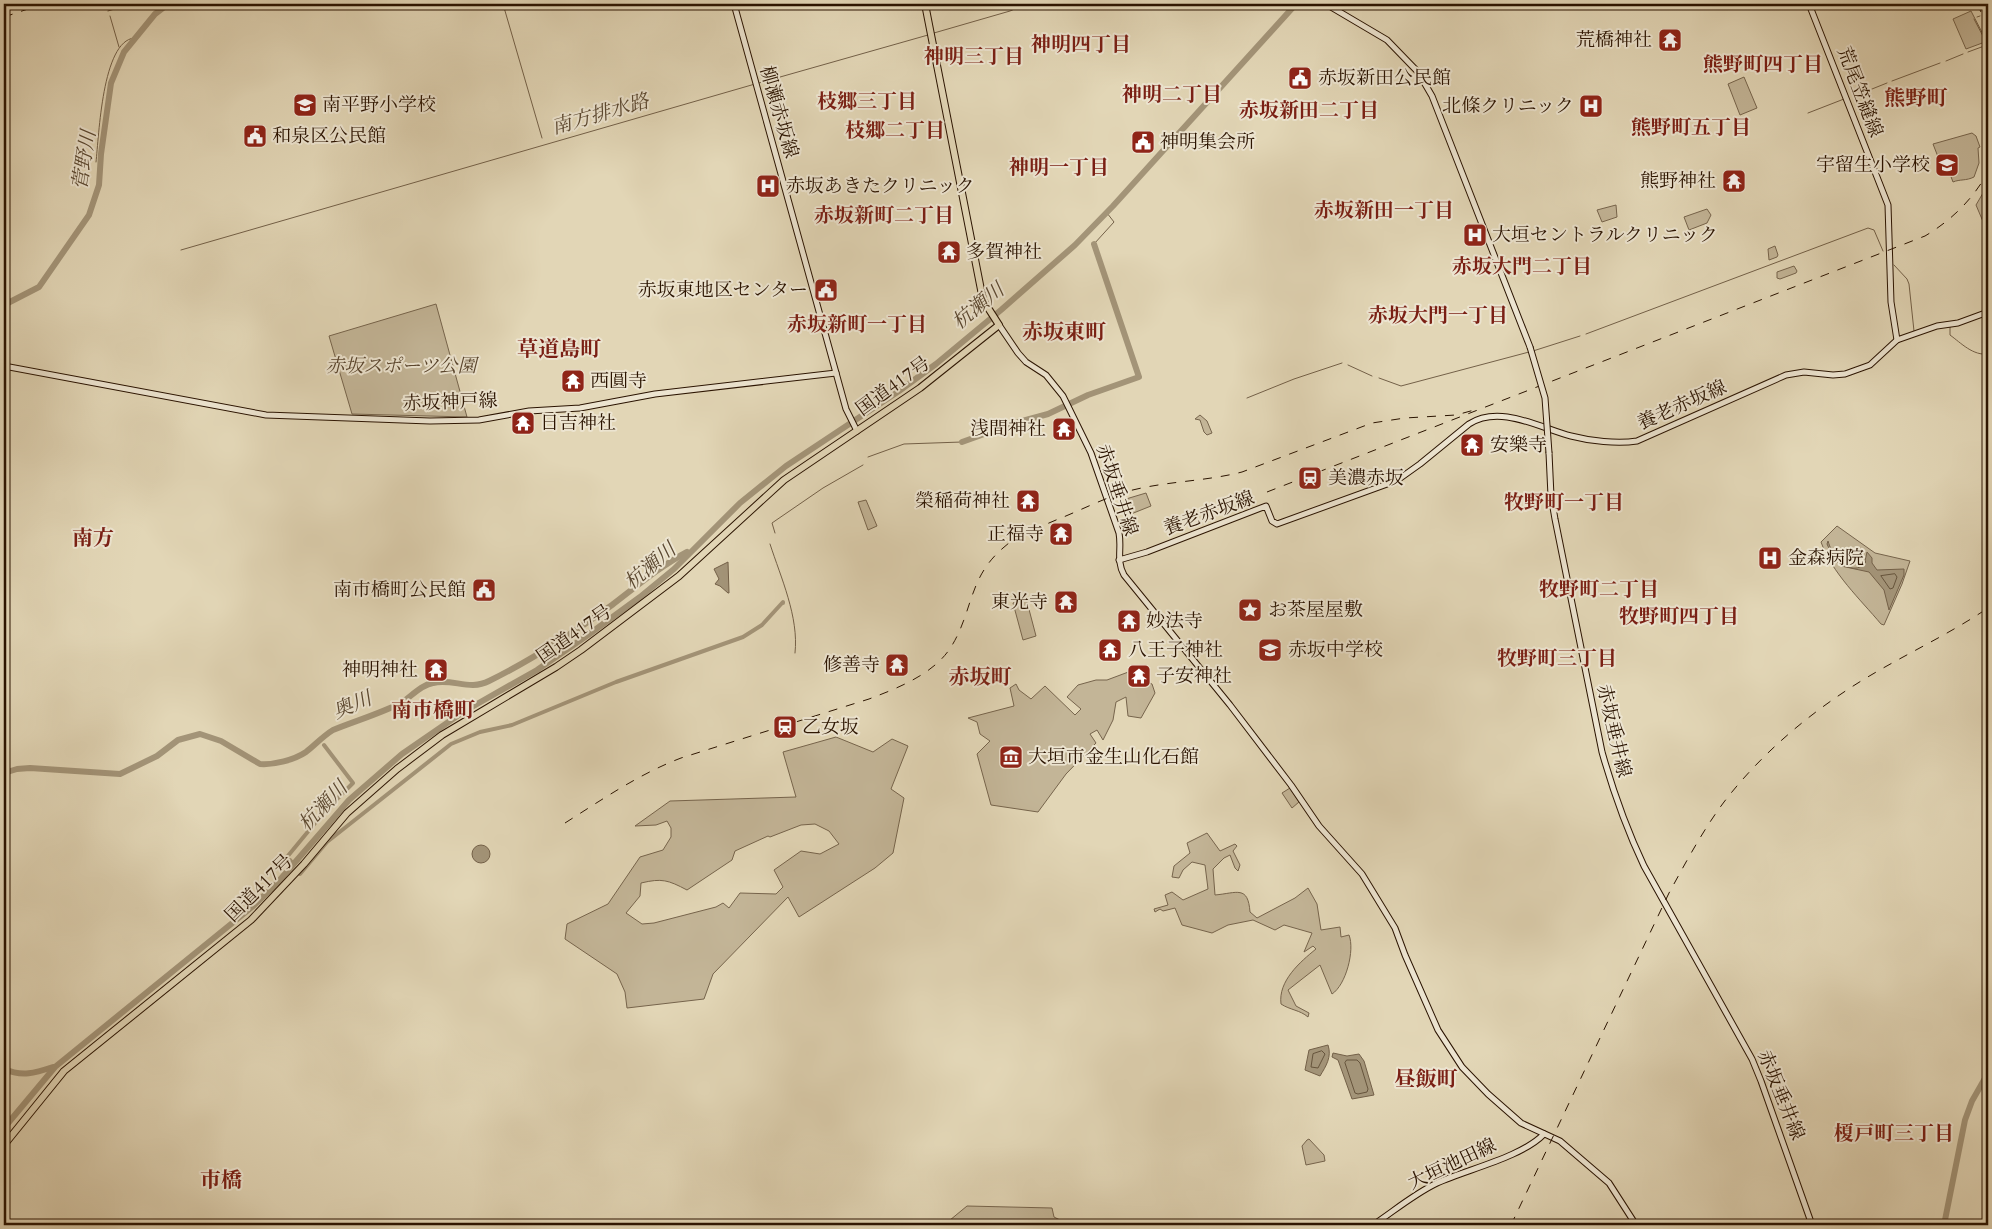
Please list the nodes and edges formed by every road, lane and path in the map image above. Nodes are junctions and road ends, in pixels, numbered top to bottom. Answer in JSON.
{"nodes":[{"id":1,"x":734,"y":4,"type":"edge"},
{"id":2,"x":925,"y":4,"type":"edge"},
{"id":3,"x":1326,"y":4,"type":"edge"},
{"id":4,"x":1809,"y":4,"type":"edge"},
{"id":5,"x":1988,"y":312,"type":"edge"},
{"id":6,"x":999,"y":325,"type":"junction"},
{"id":7,"x":1897,"y":340,"type":"junction"},
{"id":8,"x":4,"y":366,"type":"edge"},
{"id":9,"x":836,"y":373,"type":"junction"},
{"id":10,"x":856,"y":429,"type":"junction"},
{"id":11,"x":1119,"y":560,"type":"junction"},
{"id":12,"x":1544,"y":1134,"type":"junction"},
{"id":13,"x":4,"y":1145,"type":"edge"},
{"id":14,"x":1373,"y":1225,"type":"edge"},
{"id":15,"x":1636,"y":1225,"type":"edge"},
{"id":16,"x":1812,"y":1225,"type":"edge"}],
"edges":[{"from":1,"to":9,"type":"main road","name":"柳瀬赤坂線"},
{"from":2,"to":6,"type":"highway"},
{"from":3,"to":16,"type":"main road","name":"赤坂垂井線","bridge":true},
{"from":4,"to":7,"type":"main road","name":"荒尾笠縫線"},
{"from":5,"to":7,"type":"main road","name":"養老赤坂線"},
{"from":6,"to":10,"type":"highway","name":"国道417号"},
{"from":6,"to":11,"type":"main road","name":"赤坂垂井線"},
{"from":7,"to":11,"type":"main road","name":"養老赤坂線"},
{"from":8,"to":9,"type":"main road","name":"赤坂神戸線"},
{"from":9,"to":10,"type":"main road"},
{"from":10,"to":13,"type":"highway","name":"国道417号"},
{"from":11,"to":12,"type":"main road","name":"赤坂垂井線"},
{"from":12,"to":14,"type":"main road","name":"大垣池田線"},
{"from":12,"to":15,"type":"main road","name":"赤坂垂井線"}]}
